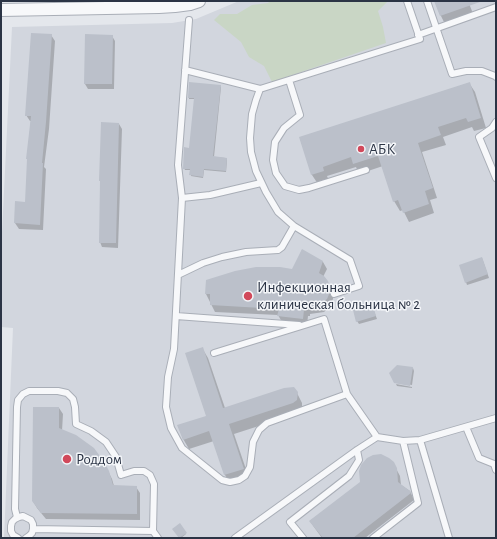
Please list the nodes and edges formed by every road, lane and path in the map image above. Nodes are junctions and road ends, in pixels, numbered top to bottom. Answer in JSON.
{"nodes":[{"id":1,"x":407,"y":1,"type":"edge"},
{"id":2,"x":427,"y":1,"type":"edge"},
{"id":3,"x":189,"y":2,"type":"edge"},
{"id":4,"x":496,"y":7,"type":"edge"},
{"id":5,"x":1,"y":10,"type":"edge"},
{"id":6,"x":189,"y":20,"type":"dead end"},
{"id":7,"x":436,"y":28,"type":"junction"},
{"id":8,"x":418,"y":35,"type":"junction"},
{"id":9,"x":185,"y":70,"type":"junction"},
{"id":10,"x":496,"y":77,"type":"edge"},
{"id":11,"x":288,"y":80,"type":"junction"},
{"id":12,"x":260,"y":89,"type":"junction"},
{"id":13,"x":496,"y":122,"type":"edge"},
{"id":14,"x":366,"y":170,"type":"dead end"},
{"id":15,"x":496,"y":178,"type":"edge"},
{"id":16,"x":262,"y":183,"type":"junction"},
{"id":17,"x":182,"y":198,"type":"junction"},
{"id":18,"x":294,"y":226,"type":"junction"},
{"id":19,"x":178,"y":275,"type":"junction"},
{"id":20,"x":334,"y":294,"type":"dead end"},
{"id":21,"x":176,"y":316,"type":"junction"},
{"id":22,"x":302,"y":326,"type":"junction"},
{"id":23,"x":214,"y":353,"type":"dead end"},
{"id":24,"x":347,"y":394,"type":"junction"},
{"id":25,"x":496,"y":418,"type":"edge"},
{"id":26,"x":466,"y":427,"type":"junction"},
{"id":27,"x":377,"y":437,"type":"junction"},
{"id":28,"x":420,"y":440,"type":"junction"},
{"id":29,"x":403,"y":441,"type":"junction"},
{"id":30,"x":357,"y":450,"type":"junction"},
{"id":31,"x":496,"y":470,"type":"edge"},
{"id":32,"x":18,"y":517,"type":"junction"},
{"id":33,"x":33,"y":529,"type":"junction"},
{"id":34,"x":153,"y":530,"type":"junction"},
{"id":35,"x":28,"y":537,"type":"edge"},
{"id":36,"x":18,"y":538,"type":"edge"},
{"id":37,"x":158,"y":538,"type":"edge"},
{"id":38,"x":235,"y":538,"type":"edge"},
{"id":39,"x":303,"y":538,"type":"edge"},
{"id":40,"x":373,"y":538,"type":"edge"},
{"id":41,"x":449,"y":538,"type":"edge"}],
"edges":[{"from":1,"to":8,"type":"lane"},
{"from":2,"to":7,"type":"lane"},
{"from":3,"to":5,"type":"street"},
{"from":4,"to":7,"type":"lane"},
{"from":6,"to":9,"type":"lane"},
{"from":7,"to":8,"type":"lane"},
{"from":7,"to":10,"type":"lane"},
{"from":8,"to":11,"type":"lane"},
{"from":9,"to":12,"type":"lane"},
{"from":9,"to":17,"type":"lane"},
{"from":11,"to":12,"type":"lane"},
{"from":11,"to":14,"type":"lane"},
{"from":12,"to":16,"type":"lane"},
{"from":13,"to":15,"type":"lane"},
{"from":16,"to":17,"type":"lane"},
{"from":16,"to":18,"type":"lane"},
{"from":17,"to":19,"type":"lane"},
{"from":18,"to":19,"type":"lane"},
{"from":18,"to":20,"type":"lane"},
{"from":19,"to":21,"type":"lane"},
{"from":21,"to":22,"type":"lane"},
{"from":21,"to":24,"type":"lane"},
{"from":22,"to":23,"type":"lane"},
{"from":22,"to":24,"type":"lane"},
{"from":24,"to":27,"type":"lane"},
{"from":25,"to":26,"type":"lane"},
{"from":26,"to":28,"type":"lane"},
{"from":26,"to":31,"type":"lane"},
{"from":27,"to":29,"type":"lane"},
{"from":27,"to":30,"type":"lane"},
{"from":28,"to":29,"type":"lane"},
{"from":28,"to":41,"type":"lane"},
{"from":29,"to":40,"type":"lane"},
{"from":30,"to":38,"type":"lane"},
{"from":30,"to":39,"type":"lane"},
{"from":32,"to":33,"type":"lane"},
{"from":32,"to":34,"type":"lane"},
{"from":32,"to":36,"type":"lane"},
{"from":33,"to":34,"type":"lane"},
{"from":33,"to":35,"type":"lane"},
{"from":34,"to":37,"type":"lane"}]}
